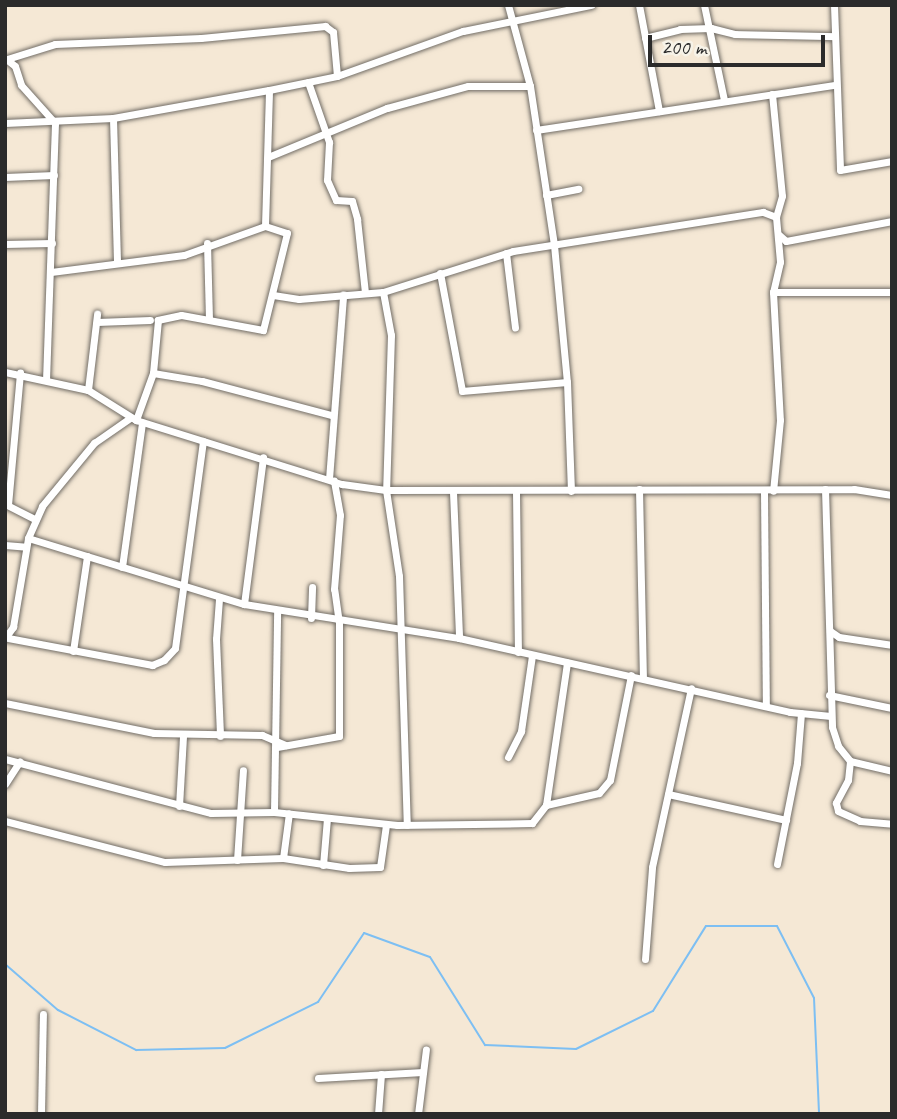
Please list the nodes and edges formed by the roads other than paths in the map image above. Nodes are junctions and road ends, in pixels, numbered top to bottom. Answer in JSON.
{"nodes":[{"id":1,"x":508,"y":5,"type":"edge"},
{"id":2,"x":592,"y":5,"type":"edge"},
{"id":3,"x":639,"y":5,"type":"edge"},
{"id":4,"x":704,"y":5,"type":"edge"},
{"id":5,"x":834,"y":5,"type":"edge"},
{"id":6,"x":512,"y":19,"type":"junction"},
{"id":7,"x":711,"y":28,"type":"junction"},
{"id":8,"x":834,"y":36,"type":"junction"},
{"id":9,"x":645,"y":38,"type":"junction"},
{"id":10,"x":6,"y":59,"type":"edge"},
{"id":11,"x":337,"y":76,"type":"junction"},
{"id":12,"x":308,"y":82,"type":"junction"},
{"id":13,"x":835,"y":85,"type":"junction"},
{"id":14,"x":530,"y":86,"type":"junction"},
{"id":15,"x":269,"y":90,"type":"junction"},
{"id":16,"x":772,"y":94,"type":"junction"},
{"id":17,"x":724,"y":100,"type":"junction"},
{"id":18,"x":659,"y":111,"type":"junction"},
{"id":19,"x":113,"y":118,"type":"junction"},
{"id":20,"x":55,"y":122,"type":"junction"},
{"id":21,"x":5,"y":123,"type":"edge"},
{"id":22,"x":536,"y":130,"type":"junction"},
{"id":23,"x":325,"y":137,"type":"junction"},
{"id":24,"x":268,"y":157,"type":"junction"},
{"id":25,"x":892,"y":162,"type":"edge"},
{"id":26,"x":54,"y":175,"type":"junction"},
{"id":27,"x":5,"y":177,"type":"edge"},
{"id":28,"x":578,"y":189,"type":"dead end"},
{"id":29,"x":546,"y":195,"type":"junction"},
{"id":30,"x":776,"y":217,"type":"junction"},
{"id":31,"x":892,"y":221,"type":"edge"},
{"id":32,"x":265,"y":226,"type":"junction"},
{"id":33,"x":779,"y":235,"type":"junction"},
{"id":34,"x":52,"y":243,"type":"junction"},
{"id":35,"x":208,"y":243,"type":"junction"},
{"id":36,"x":5,"y":244,"type":"edge"},
{"id":37,"x":554,"y":245,"type":"junction"},
{"id":38,"x":506,"y":253,"type":"junction"},
{"id":39,"x":117,"y":263,"type":"junction"},
{"id":40,"x":51,"y":272,"type":"junction"},
{"id":41,"x":440,"y":273,"type":"junction"},
{"id":42,"x":383,"y":292,"type":"junction"},
{"id":43,"x":773,"y":292,"type":"junction"},
{"id":44,"x":892,"y":292,"type":"edge"},
{"id":45,"x":365,"y":293,"type":"junction"},
{"id":46,"x":273,"y":295,"type":"junction"},
{"id":47,"x":343,"y":295,"type":"junction"},
{"id":48,"x":209,"y":319,"type":"junction"},
{"id":49,"x":150,"y":320,"type":"dead end"},
{"id":50,"x":515,"y":327,"type":"dead end"},
{"id":51,"x":5,"y":372,"type":"edge"},
{"id":52,"x":20,"y":373,"type":"junction"},
{"id":53,"x":153,"y":373,"type":"junction"},
{"id":54,"x":46,"y":379,"type":"junction"},
{"id":55,"x":567,"y":382,"type":"junction"},
{"id":56,"x":88,"y":390,"type":"junction"},
{"id":57,"x":331,"y":415,"type":"junction"},
{"id":58,"x":136,"y":420,"type":"junction"},
{"id":59,"x":203,"y":441,"type":"junction"},
{"id":60,"x":263,"y":457,"type":"junction"},
{"id":61,"x":332,"y":480,"type":"junction"},
{"id":62,"x":639,"y":489,"type":"junction"},
{"id":63,"x":825,"y":489,"type":"junction"},
{"id":64,"x":386,"y":490,"type":"junction"},
{"id":65,"x":571,"y":491,"type":"junction"},
{"id":66,"x":764,"y":491,"type":"junction"},
{"id":67,"x":773,"y":491,"type":"junction"},
{"id":68,"x":453,"y":492,"type":"junction"},
{"id":69,"x":516,"y":492,"type":"junction"},
{"id":70,"x":892,"y":495,"type":"edge"},
{"id":71,"x":7,"y":505,"type":"edge"},
{"id":72,"x":35,"y":519,"type":"junction"},
{"id":73,"x":28,"y":538,"type":"junction"},
{"id":74,"x":5,"y":545,"type":"edge"},
{"id":75,"x":26,"y":547,"type":"junction"},
{"id":76,"x":87,"y":556,"type":"junction"},
{"id":77,"x":122,"y":567,"type":"junction"},
{"id":78,"x":181,"y":585,"type":"junction"},
{"id":79,"x":312,"y":587,"type":"dead end"},
{"id":80,"x":219,"y":598,"type":"junction"},
{"id":81,"x":244,"y":604,"type":"junction"},
{"id":82,"x":277,"y":611,"type":"junction"},
{"id":83,"x":311,"y":618,"type":"junction"},
{"id":84,"x":339,"y":623,"type":"junction"},
{"id":85,"x":399,"y":629,"type":"junction"},
{"id":86,"x":830,"y":631,"type":"junction"},
{"id":87,"x":839,"y":637,"type":"junction"},
{"id":88,"x":7,"y":638,"type":"edge"},
{"id":89,"x":459,"y":638,"type":"junction"},
{"id":90,"x":830,"y":640,"type":"junction"},
{"id":91,"x":892,"y":645,"type":"edge"},
{"id":92,"x":74,"y":651,"type":"junction"},
{"id":93,"x":518,"y":652,"type":"junction"},
{"id":94,"x":532,"y":656,"type":"junction"},
{"id":95,"x":567,"y":663,"type":"junction"},
{"id":96,"x":631,"y":675,"type":"junction"},
{"id":97,"x":643,"y":678,"type":"junction"},
{"id":98,"x":691,"y":688,"type":"junction"},
{"id":99,"x":830,"y":695,"type":"junction"},
{"id":100,"x":5,"y":703,"type":"edge"},
{"id":101,"x":766,"y":706,"type":"junction"},
{"id":102,"x":892,"y":708,"type":"edge"},
{"id":103,"x":802,"y":713,"type":"junction"},
{"id":104,"x":831,"y":716,"type":"junction"},
{"id":105,"x":278,"y":726,"type":"junction"},
{"id":106,"x":262,"y":735,"type":"junction"},
{"id":107,"x":183,"y":736,"type":"junction"},
{"id":108,"x":220,"y":736,"type":"junction"},
{"id":109,"x":277,"y":743,"type":"junction"},
{"id":110,"x":508,"y":757,"type":"dead end"},
{"id":111,"x":5,"y":759,"type":"edge"},
{"id":112,"x":20,"y":761,"type":"junction"},
{"id":113,"x":850,"y":761,"type":"junction"},
{"id":114,"x":243,"y":770,"type":"dead end"},
{"id":115,"x":892,"y":771,"type":"edge"},
{"id":116,"x":5,"y":784,"type":"edge"},
{"id":117,"x":668,"y":793,"type":"junction"},
{"id":118,"x":546,"y":805,"type":"junction"},
{"id":119,"x":179,"y":806,"type":"junction"},
{"id":120,"x":274,"y":812,"type":"junction"},
{"id":121,"x":240,"y":813,"type":"junction"},
{"id":122,"x":289,"y":813,"type":"junction"},
{"id":123,"x":327,"y":818,"type":"junction"},
{"id":124,"x":786,"y":820,"type":"junction"},
{"id":125,"x":5,"y":821,"type":"edge"},
{"id":126,"x":892,"y":824,"type":"edge"},
{"id":127,"x":386,"y":825,"type":"junction"},
{"id":128,"x":407,"y":825,"type":"junction"},
{"id":129,"x":283,"y":858,"type":"junction"},
{"id":130,"x":237,"y":860,"type":"junction"},
{"id":131,"x":777,"y":864,"type":"dead end"},
{"id":132,"x":323,"y":865,"type":"junction"},
{"id":133,"x":645,"y":959,"type":"dead end"},
{"id":134,"x":43,"y":1014,"type":"dead end"},
{"id":135,"x":426,"y":1049,"type":"dead end"},
{"id":136,"x":423,"y":1072,"type":"junction"},
{"id":137,"x":381,"y":1074,"type":"junction"},
{"id":138,"x":318,"y":1078,"type":"dead end"},
{"id":139,"x":41,"y":1114,"type":"edge"},
{"id":140,"x":377,"y":1114,"type":"edge"},
{"id":141,"x":418,"y":1114,"type":"edge"}],
"edges":[{"from":1,"to":6,"type":"street"},
{"from":2,"to":6,"type":"street"},
{"from":3,"to":9,"type":"street"},
{"from":4,"to":7,"type":"street"},
{"from":5,"to":8,"type":"street"},
{"from":6,"to":11,"type":"street"},
{"from":6,"to":14,"type":"street"},
{"from":7,"to":8,"type":"street"},
{"from":7,"to":9,"type":"street"},
{"from":7,"to":17,"type":"street"},
{"from":8,"to":13,"type":"street"},
{"from":9,"to":18,"type":"street"},
{"from":10,"to":11,"type":"street"},
{"from":10,"to":20,"type":"street"},
{"from":11,"to":12,"type":"street"},
{"from":12,"to":15,"type":"street"},
{"from":12,"to":23,"type":"street"},
{"from":13,"to":16,"type":"street"},
{"from":13,"to":25,"type":"street"},
{"from":14,"to":22,"type":"street"},
{"from":14,"to":23,"type":"street"},
{"from":15,"to":19,"type":"street"},
{"from":15,"to":24,"type":"street"},
{"from":16,"to":17,"type":"street"},
{"from":16,"to":30,"type":"street"},
{"from":17,"to":18,"type":"street"},
{"from":18,"to":22,"type":"street"},
{"from":19,"to":20,"type":"street"},
{"from":19,"to":39,"type":"street"},
{"from":20,"to":21,"type":"street"},
{"from":20,"to":26,"type":"street"},
{"from":22,"to":29,"type":"street"},
{"from":23,"to":24,"type":"street"},
{"from":23,"to":45,"type":"street"},
{"from":24,"to":32,"type":"street"},
{"from":26,"to":27,"type":"street"},
{"from":26,"to":34,"type":"street"},
{"from":28,"to":29,"type":"street"},
{"from":29,"to":37,"type":"street"},
{"from":30,"to":33,"type":"street"},
{"from":30,"to":37,"type":"street"},
{"from":31,"to":33,"type":"street"},
{"from":32,"to":35,"type":"street"},
{"from":32,"to":46,"type":"street"},
{"from":33,"to":43,"type":"street"},
{"from":34,"to":36,"type":"street"},
{"from":34,"to":40,"type":"street"},
{"from":35,"to":39,"type":"street"},
{"from":35,"to":48,"type":"street"},
{"from":37,"to":38,"type":"street"},
{"from":37,"to":55,"type":"street"},
{"from":38,"to":41,"type":"street"},
{"from":38,"to":50,"type":"street"},
{"from":39,"to":40,"type":"street"},
{"from":40,"to":54,"type":"street"},
{"from":41,"to":42,"type":"street"},
{"from":41,"to":55,"type":"street"},
{"from":42,"to":45,"type":"street"},
{"from":42,"to":64,"type":"street"},
{"from":43,"to":44,"type":"street"},
{"from":43,"to":67,"type":"street"},
{"from":45,"to":47,"type":"street"},
{"from":46,"to":47,"type":"street"},
{"from":46,"to":48,"type":"street"},
{"from":47,"to":57,"type":"street"},
{"from":48,"to":53,"type":"street"},
{"from":49,"to":56,"type":"street"},
{"from":51,"to":52,"type":"street"},
{"from":52,"to":54,"type":"street"},
{"from":52,"to":71,"type":"street"},
{"from":53,"to":57,"type":"street"},
{"from":53,"to":58,"type":"street"},
{"from":54,"to":56,"type":"street"},
{"from":55,"to":65,"type":"street"},
{"from":56,"to":58,"type":"street"},
{"from":57,"to":61,"type":"street"},
{"from":58,"to":59,"type":"street"},
{"from":58,"to":72,"type":"street"},
{"from":58,"to":77,"type":"street"},
{"from":59,"to":60,"type":"street"},
{"from":59,"to":78,"type":"street"},
{"from":60,"to":61,"type":"street"},
{"from":60,"to":81,"type":"street"},
{"from":61,"to":64,"type":"street"},
{"from":61,"to":84,"type":"street"},
{"from":62,"to":65,"type":"street"},
{"from":62,"to":66,"type":"street"},
{"from":62,"to":97,"type":"street"},
{"from":63,"to":67,"type":"street"},
{"from":63,"to":70,"type":"street"},
{"from":63,"to":86,"type":"street"},
{"from":64,"to":68,"type":"street"},
{"from":64,"to":85,"type":"street"},
{"from":65,"to":69,"type":"street"},
{"from":66,"to":67,"type":"street"},
{"from":66,"to":101,"type":"street"},
{"from":68,"to":69,"type":"street"},
{"from":68,"to":89,"type":"street"},
{"from":69,"to":93,"type":"street"},
{"from":71,"to":72,"type":"street"},
{"from":72,"to":73,"type":"street"},
{"from":73,"to":75,"type":"street"},
{"from":73,"to":76,"type":"street"},
{"from":74,"to":75,"type":"street"},
{"from":75,"to":88,"type":"street"},
{"from":76,"to":77,"type":"street"},
{"from":76,"to":92,"type":"street"},
{"from":77,"to":78,"type":"street"},
{"from":78,"to":80,"type":"street"},
{"from":78,"to":92,"type":"street"},
{"from":79,"to":83,"type":"street"},
{"from":80,"to":81,"type":"street"},
{"from":80,"to":108,"type":"street"},
{"from":81,"to":82,"type":"street"},
{"from":82,"to":83,"type":"street"},
{"from":82,"to":105,"type":"street"},
{"from":83,"to":84,"type":"street"},
{"from":84,"to":85,"type":"street"},
{"from":84,"to":109,"type":"street"},
{"from":85,"to":89,"type":"street"},
{"from":85,"to":128,"type":"street"},
{"from":86,"to":87,"type":"street"},
{"from":86,"to":90,"type":"street"},
{"from":87,"to":90,"type":"street"},
{"from":87,"to":91,"type":"street"},
{"from":88,"to":92,"type":"street"},
{"from":89,"to":93,"type":"street"},
{"from":90,"to":99,"type":"street"},
{"from":93,"to":94,"type":"street"},
{"from":94,"to":95,"type":"street"},
{"from":94,"to":110,"type":"street"},
{"from":95,"to":96,"type":"street"},
{"from":95,"to":118,"type":"street"},
{"from":96,"to":97,"type":"street"},
{"from":96,"to":118,"type":"street"},
{"from":97,"to":98,"type":"street"},
{"from":98,"to":101,"type":"street"},
{"from":98,"to":117,"type":"street"},
{"from":99,"to":102,"type":"street"},
{"from":99,"to":104,"type":"street"},
{"from":100,"to":107,"type":"street"},
{"from":101,"to":103,"type":"street"},
{"from":103,"to":104,"type":"street"},
{"from":103,"to":124,"type":"street"},
{"from":104,"to":113,"type":"street"},
{"from":105,"to":106,"type":"street"},
{"from":105,"to":109,"type":"street"},
{"from":106,"to":108,"type":"street"},
{"from":106,"to":109,"type":"street"},
{"from":107,"to":108,"type":"street"},
{"from":107,"to":119,"type":"street"},
{"from":109,"to":120,"type":"street"},
{"from":111,"to":112,"type":"street"},
{"from":112,"to":116,"type":"street"},
{"from":112,"to":119,"type":"street"},
{"from":113,"to":115,"type":"street"},
{"from":113,"to":126,"type":"street"},
{"from":114,"to":121,"type":"street"},
{"from":117,"to":124,"type":"street"},
{"from":117,"to":133,"type":"street"},
{"from":118,"to":128,"type":"street"},
{"from":119,"to":121,"type":"street"},
{"from":120,"to":121,"type":"street"},
{"from":120,"to":122,"type":"street"},
{"from":121,"to":130,"type":"street"},
{"from":122,"to":123,"type":"street"},
{"from":122,"to":129,"type":"street"},
{"from":123,"to":127,"type":"street"},
{"from":123,"to":132,"type":"street"},
{"from":124,"to":131,"type":"street"},
{"from":125,"to":130,"type":"street"},
{"from":127,"to":128,"type":"street"},
{"from":127,"to":132,"type":"street"},
{"from":129,"to":130,"type":"street"},
{"from":129,"to":132,"type":"street"},
{"from":134,"to":139,"type":"street"},
{"from":135,"to":136,"type":"street"},
{"from":136,"to":137,"type":"street"},
{"from":136,"to":141,"type":"street"},
{"from":137,"to":138,"type":"street"},
{"from":137,"to":140,"type":"street"}]}
